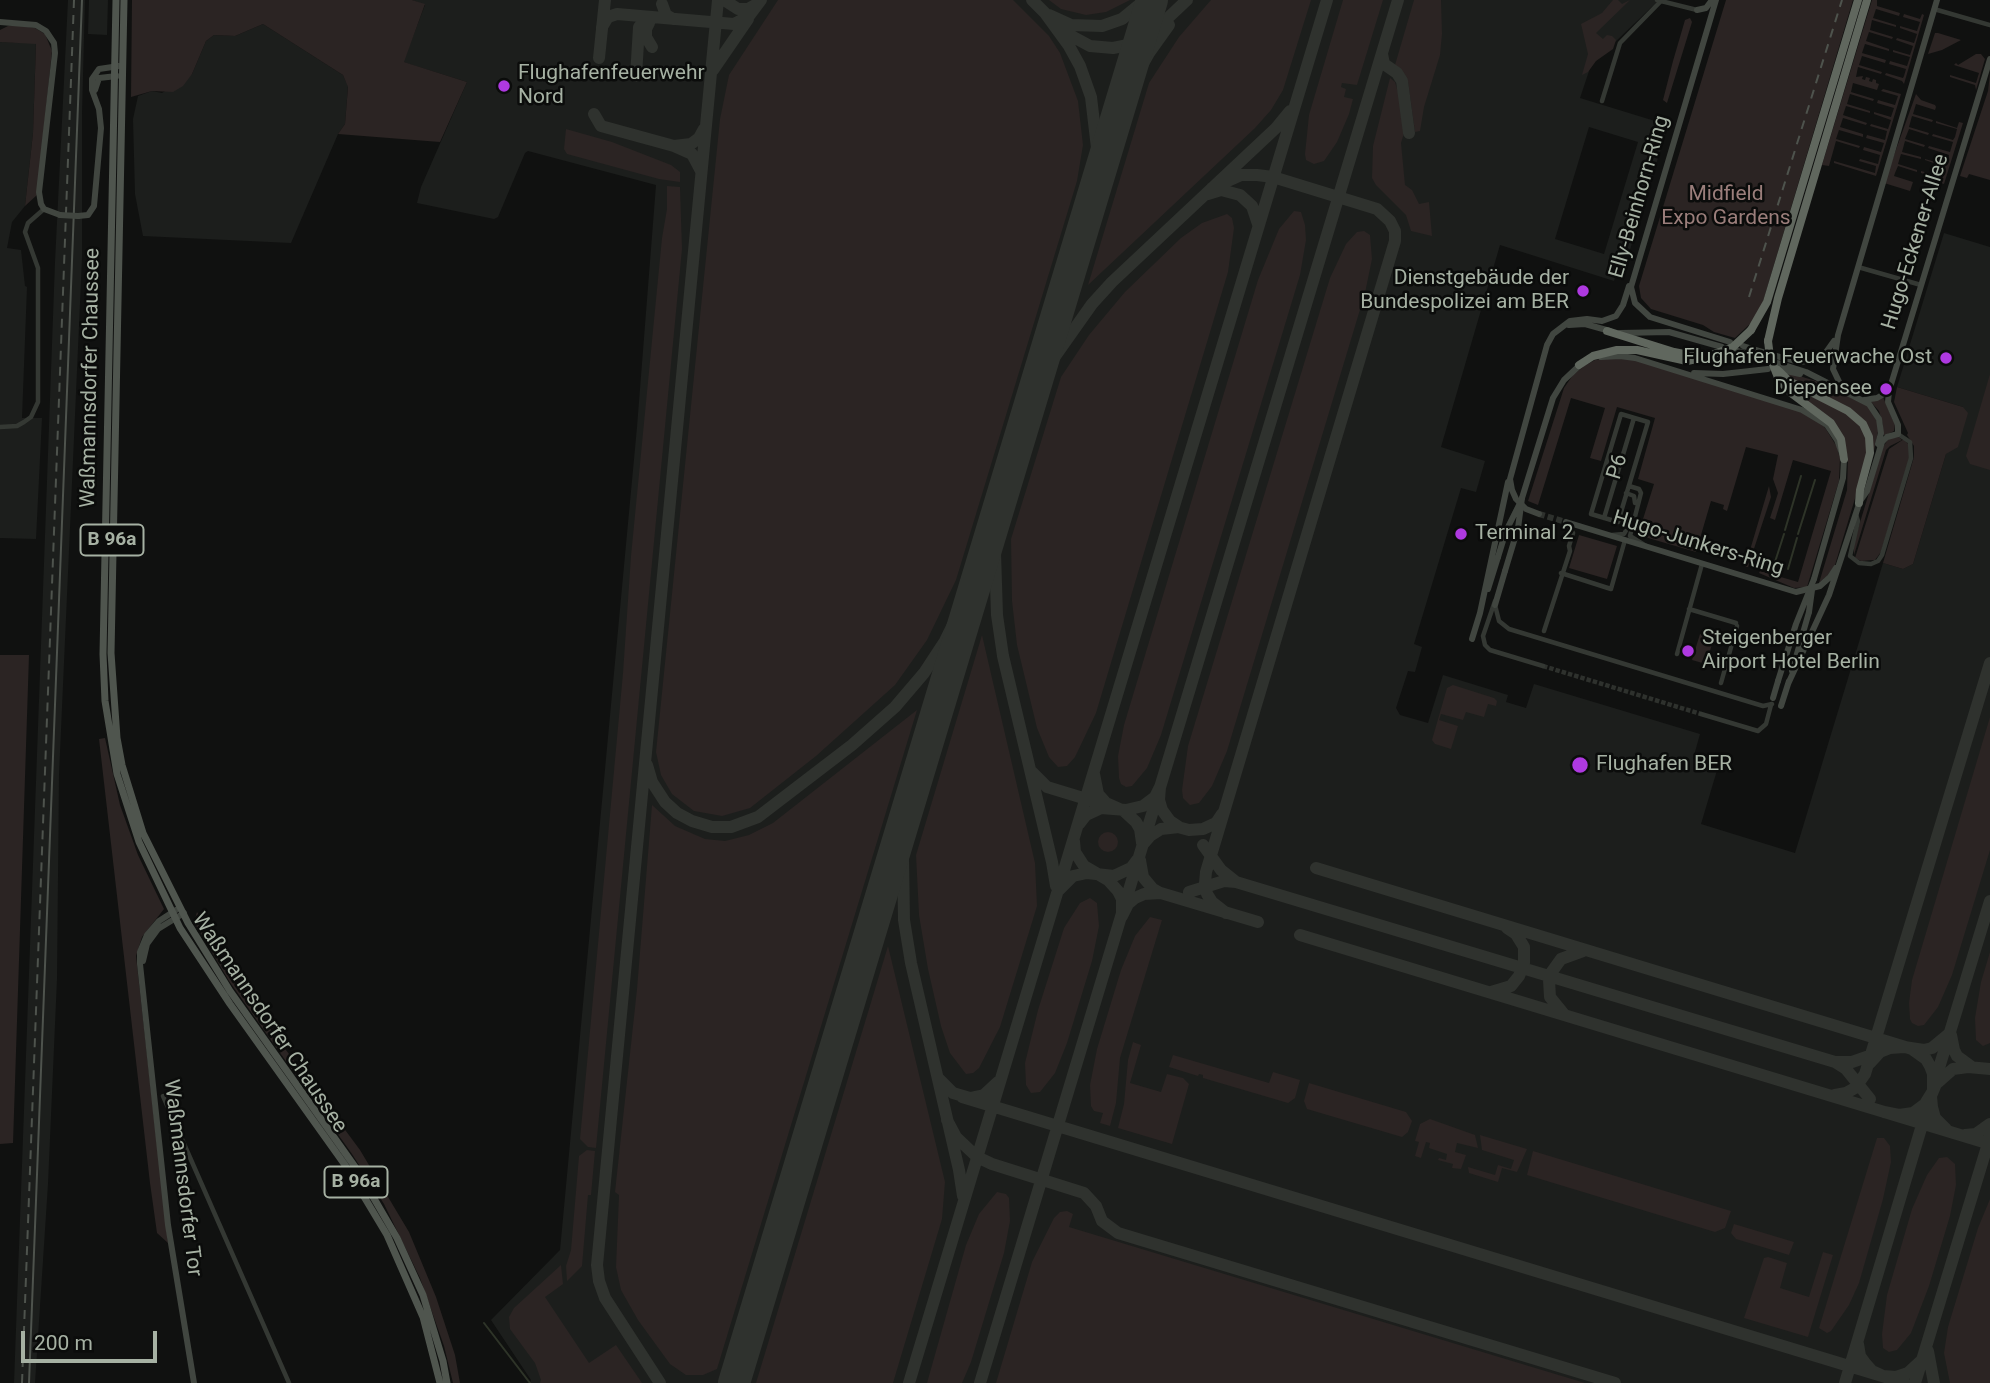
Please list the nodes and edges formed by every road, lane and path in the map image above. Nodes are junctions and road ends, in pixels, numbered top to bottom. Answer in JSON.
{"nodes":[{"id":1,"x":116,"y":0,"type":"edge"},
{"id":2,"x":124,"y":0,"type":"edge"},
{"id":3,"x":1714,"y":0,"type":"edge"},
{"id":4,"x":1858,"y":0,"type":"edge"},
{"id":5,"x":1867,"y":0,"type":"edge"},
{"id":6,"x":1937,"y":0,"type":"edge"},
{"id":7,"x":1659,"y":1,"type":"edge"},
{"id":8,"x":1934,"y":9,"type":"junction"},
{"id":9,"x":1696,"y":10,"type":"junction"},
{"id":10,"x":1709,"y":23,"type":"junction"},
{"id":11,"x":2,"y":24,"type":"edge"},
{"id":12,"x":1990,"y":25,"type":"edge"},
{"id":13,"x":1990,"y":59,"type":"edge"},
{"id":14,"x":114,"y":66,"type":"junction"},
{"id":15,"x":123,"y":66,"type":"junction"},
{"id":16,"x":114,"y":76,"type":"junction"},
{"id":17,"x":123,"y":76,"type":"junction"},
{"id":18,"x":94,"y":95,"type":"junction"},
{"id":19,"x":1602,"y":101,"type":"dead end"},
{"id":20,"x":44,"y":209,"type":"junction"},
{"id":21,"x":1857,"y":267,"type":"junction"},
{"id":22,"x":1631,"y":281,"type":"junction"},
{"id":23,"x":1921,"y":285,"type":"junction"},
{"id":24,"x":1564,"y":326,"type":"junction"},
{"id":25,"x":1607,"y":331,"type":"junction"},
{"id":26,"x":1838,"y":335,"type":"junction"},
{"id":27,"x":1730,"y":342,"type":"dead end"},
{"id":28,"x":1722,"y":347,"type":"dead end"},
{"id":29,"x":1740,"y":349,"type":"dead end"},
{"id":30,"x":1706,"y":357,"type":"junction"},
{"id":31,"x":1772,"y":362,"type":"junction"},
{"id":32,"x":1579,"y":365,"type":"junction"},
{"id":33,"x":1673,"y":369,"type":"junction"},
{"id":34,"x":1784,"y":381,"type":"junction"},
{"id":35,"x":1843,"y":390,"type":"junction"},
{"id":36,"x":1889,"y":390,"type":"junction"},
{"id":37,"x":1864,"y":400,"type":"junction"},
{"id":38,"x":1634,"y":418,"type":"junction"},
{"id":39,"x":0,"y":428,"type":"edge"},
{"id":40,"x":1898,"y":434,"type":"junction"},
{"id":41,"x":1844,"y":459,"type":"junction"},
{"id":42,"x":1510,"y":474,"type":"junction"},
{"id":43,"x":1629,"y":486,"type":"junction"},
{"id":44,"x":1626,"y":493,"type":"junction"},
{"id":45,"x":1522,"y":498,"type":"junction"},
{"id":46,"x":1859,"y":503,"type":"junction"},
{"id":47,"x":1539,"y":514,"type":"tunnel mouth"},
{"id":48,"x":1856,"y":514,"type":"junction"},
{"id":49,"x":1604,"y":518,"type":"junction"},
{"id":50,"x":1566,"y":522,"type":"joint"},
{"id":51,"x":1587,"y":528,"type":"junction"},
{"id":52,"x":1573,"y":533,"type":"junction"},
{"id":53,"x":1608,"y":535,"type":"junction"},
{"id":54,"x":1625,"y":540,"type":"junction"},
{"id":55,"x":1648,"y":547,"type":"junction"},
{"id":56,"x":1702,"y":564,"type":"junction"},
{"id":57,"x":1561,"y":573,"type":"junction"},
{"id":58,"x":1814,"y":579,"type":"junction"},
{"id":59,"x":1495,"y":603,"type":"junction"},
{"id":60,"x":1689,"y":609,"type":"junction"},
{"id":61,"x":1480,"y":613,"type":"junction"},
{"id":62,"x":1544,"y":631,"type":"dead end"},
{"id":63,"x":1472,"y":639,"type":"dead end"},
{"id":64,"x":1677,"y":654,"type":"dead end"},
{"id":65,"x":1543,"y":666,"type":"tunnel mouth"},
{"id":66,"x":1721,"y":683,"type":"dead end"},
{"id":67,"x":1788,"y":684,"type":"junction"},
{"id":68,"x":1772,"y":701,"type":"junction"},
{"id":69,"x":1782,"y":706,"type":"dead end"},
{"id":70,"x":1701,"y":714,"type":"tunnel mouth"},
{"id":71,"x":182,"y":910,"type":"junction"},
{"id":72,"x":174,"y":915,"type":"junction"},
{"id":73,"x":163,"y":1097,"type":"dead end"},
{"id":74,"x":194,"y":1383,"type":"edge"},
{"id":75,"x":289,"y":1383,"type":"edge"},
{"id":76,"x":440,"y":1383,"type":"edge"},
{"id":77,"x":447,"y":1383,"type":"edge"}],
"edges":[{"from":1,"to":14,"type":"main road","name":"Waßmannsdorfer Chaussee","number":"B 96a"},
{"from":2,"to":15,"type":"main road","name":"Waßmannsdorfer Chaussee","number":"B 96a"},
{"from":3,"to":9,"type":"street"},
{"from":3,"to":10,"type":"street","name":"Elly-Beinhorn-Ring"},
{"from":4,"to":30,"type":"highway","bridge":true},
{"from":5,"to":31,"type":"highway","bridge":true},
{"from":6,"to":8,"type":"street"},
{"from":7,"to":9,"type":"street"},
{"from":7,"to":19,"type":"street"},
{"from":8,"to":12,"type":"street"},
{"from":8,"to":21,"type":"street"},
{"from":9,"to":10,"type":"street"},
{"from":10,"to":22,"type":"street","name":"Elly-Beinhorn-Ring"},
{"from":11,"to":20,"type":"street"},
{"from":13,"to":23,"type":"street","name":"Hugo-Eckener-Allee"},
{"from":14,"to":15,"type":"street"},
{"from":14,"to":16,"type":"main road","name":"Waßmannsdorfer Chaussee","number":"B 96a"},
{"from":14,"to":18,"type":"street"},
{"from":15,"to":17,"type":"main road","name":"Waßmannsdorfer Chaussee","number":"B 96a"},
{"from":16,"to":17,"type":"street"},
{"from":16,"to":18,"type":"street"},
{"from":16,"to":72,"type":"main road","name":"Waßmannsdorfer Chaussee","number":"B 96a"},
{"from":17,"to":71,"type":"main road","name":"Waßmannsdorfer Chaussee","number":"B 96a"},
{"from":18,"to":20,"type":"street","bridge":true},
{"from":20,"to":39,"type":"street"},
{"from":21,"to":23,"type":"street"},
{"from":21,"to":26,"type":"street"},
{"from":22,"to":24,"type":"street"},
{"from":22,"to":27,"type":"street","name":"Elly-Beinhorn-Ring"},
{"from":23,"to":36,"type":"street","name":"Hugo-Eckener-Allee"},
{"from":24,"to":25,"type":"street"},
{"from":24,"to":42,"type":"street"},
{"from":25,"to":28,"type":"street"},
{"from":25,"to":30,"type":"highway"},
{"from":26,"to":31,"type":"street"},
{"from":26,"to":35,"type":"street"},
{"from":29,"to":31,"type":"street"},
{"from":30,"to":32,"type":"highway"},
{"from":31,"to":33,"type":"street"},
{"from":31,"to":34,"type":"highway","bridge":true},
{"from":31,"to":35,"type":"street"},
{"from":32,"to":33,"type":"street"},
{"from":32,"to":45,"type":"street"},
{"from":33,"to":41,"type":"street"},
{"from":34,"to":41,"type":"highway"},
{"from":34,"to":46,"type":"highway"},
{"from":35,"to":37,"type":"street"},
{"from":36,"to":37,"type":"street"},
{"from":36,"to":40,"type":"street"},
{"from":37,"to":46,"type":"street","name":"Hugo-Junkers-Ring"},
{"from":38,"to":43,"type":"street","name":"P6"},
{"from":38,"to":49,"type":"street","name":"P6"},
{"from":38,"to":49,"type":"street","name":"P6"},
{"from":40,"to":46,"type":"street"},
{"from":40,"to":48,"type":"street","name":"Hugo-Junkers-Ring"},
{"from":41,"to":58,"type":"street"},
{"from":42,"to":47,"type":"street"},
{"from":42,"to":61,"type":"street"},
{"from":43,"to":44,"type":"street","name":"P6"},
{"from":43,"to":55,"type":"street"},
{"from":44,"to":49,"type":"street","name":"P6"},
{"from":44,"to":53,"type":"street"},
{"from":45,"to":59,"type":"street","bridge":true},
{"from":45,"to":61,"type":"street","bridge":true},
{"from":46,"to":48,"type":"street","name":"Hugo-Junkers-Ring"},
{"from":48,"to":56,"type":"street","name":"Hugo-Junkers-Ring"},
{"from":48,"to":67,"type":"street","name":"Hugo-Junkers-Ring"},
{"from":50,"to":51,"type":"street","name":"Hugo-Junkers-Ring"},
{"from":50,"to":52,"type":"street"},
{"from":51,"to":52,"type":"street"},
{"from":51,"to":53,"type":"street","name":"Hugo-Junkers-Ring"},
{"from":52,"to":57,"type":"street"},
{"from":53,"to":54,"type":"street","name":"Hugo-Junkers-Ring"},
{"from":54,"to":55,"type":"street","name":"Hugo-Junkers-Ring"},
{"from":54,"to":57,"type":"street"},
{"from":55,"to":56,"type":"street","name":"Hugo-Junkers-Ring"},
{"from":56,"to":60,"type":"street"},
{"from":57,"to":62,"type":"street"},
{"from":58,"to":67,"type":"street","bridge":true},
{"from":58,"to":68,"type":"street","bridge":true},
{"from":59,"to":65,"type":"street"},
{"from":59,"to":68,"type":"street"},
{"from":60,"to":64,"type":"street"},
{"from":60,"to":66,"type":"street"},
{"from":61,"to":63,"type":"street"},
{"from":67,"to":69,"type":"street"},
{"from":68,"to":70,"type":"street"},
{"from":71,"to":72,"type":"street","name":"Waßmannsdorfer Tor"},
{"from":71,"to":77,"type":"main road","name":"Waßmannsdorfer Chaussee","number":"B 96a"},
{"from":72,"to":74,"type":"street","name":"Waßmannsdorfer Tor"},
{"from":72,"to":76,"type":"main road","name":"Waßmannsdorfer Chaussee","number":"B 96a"},
{"from":73,"to":75,"type":"street"}]}
